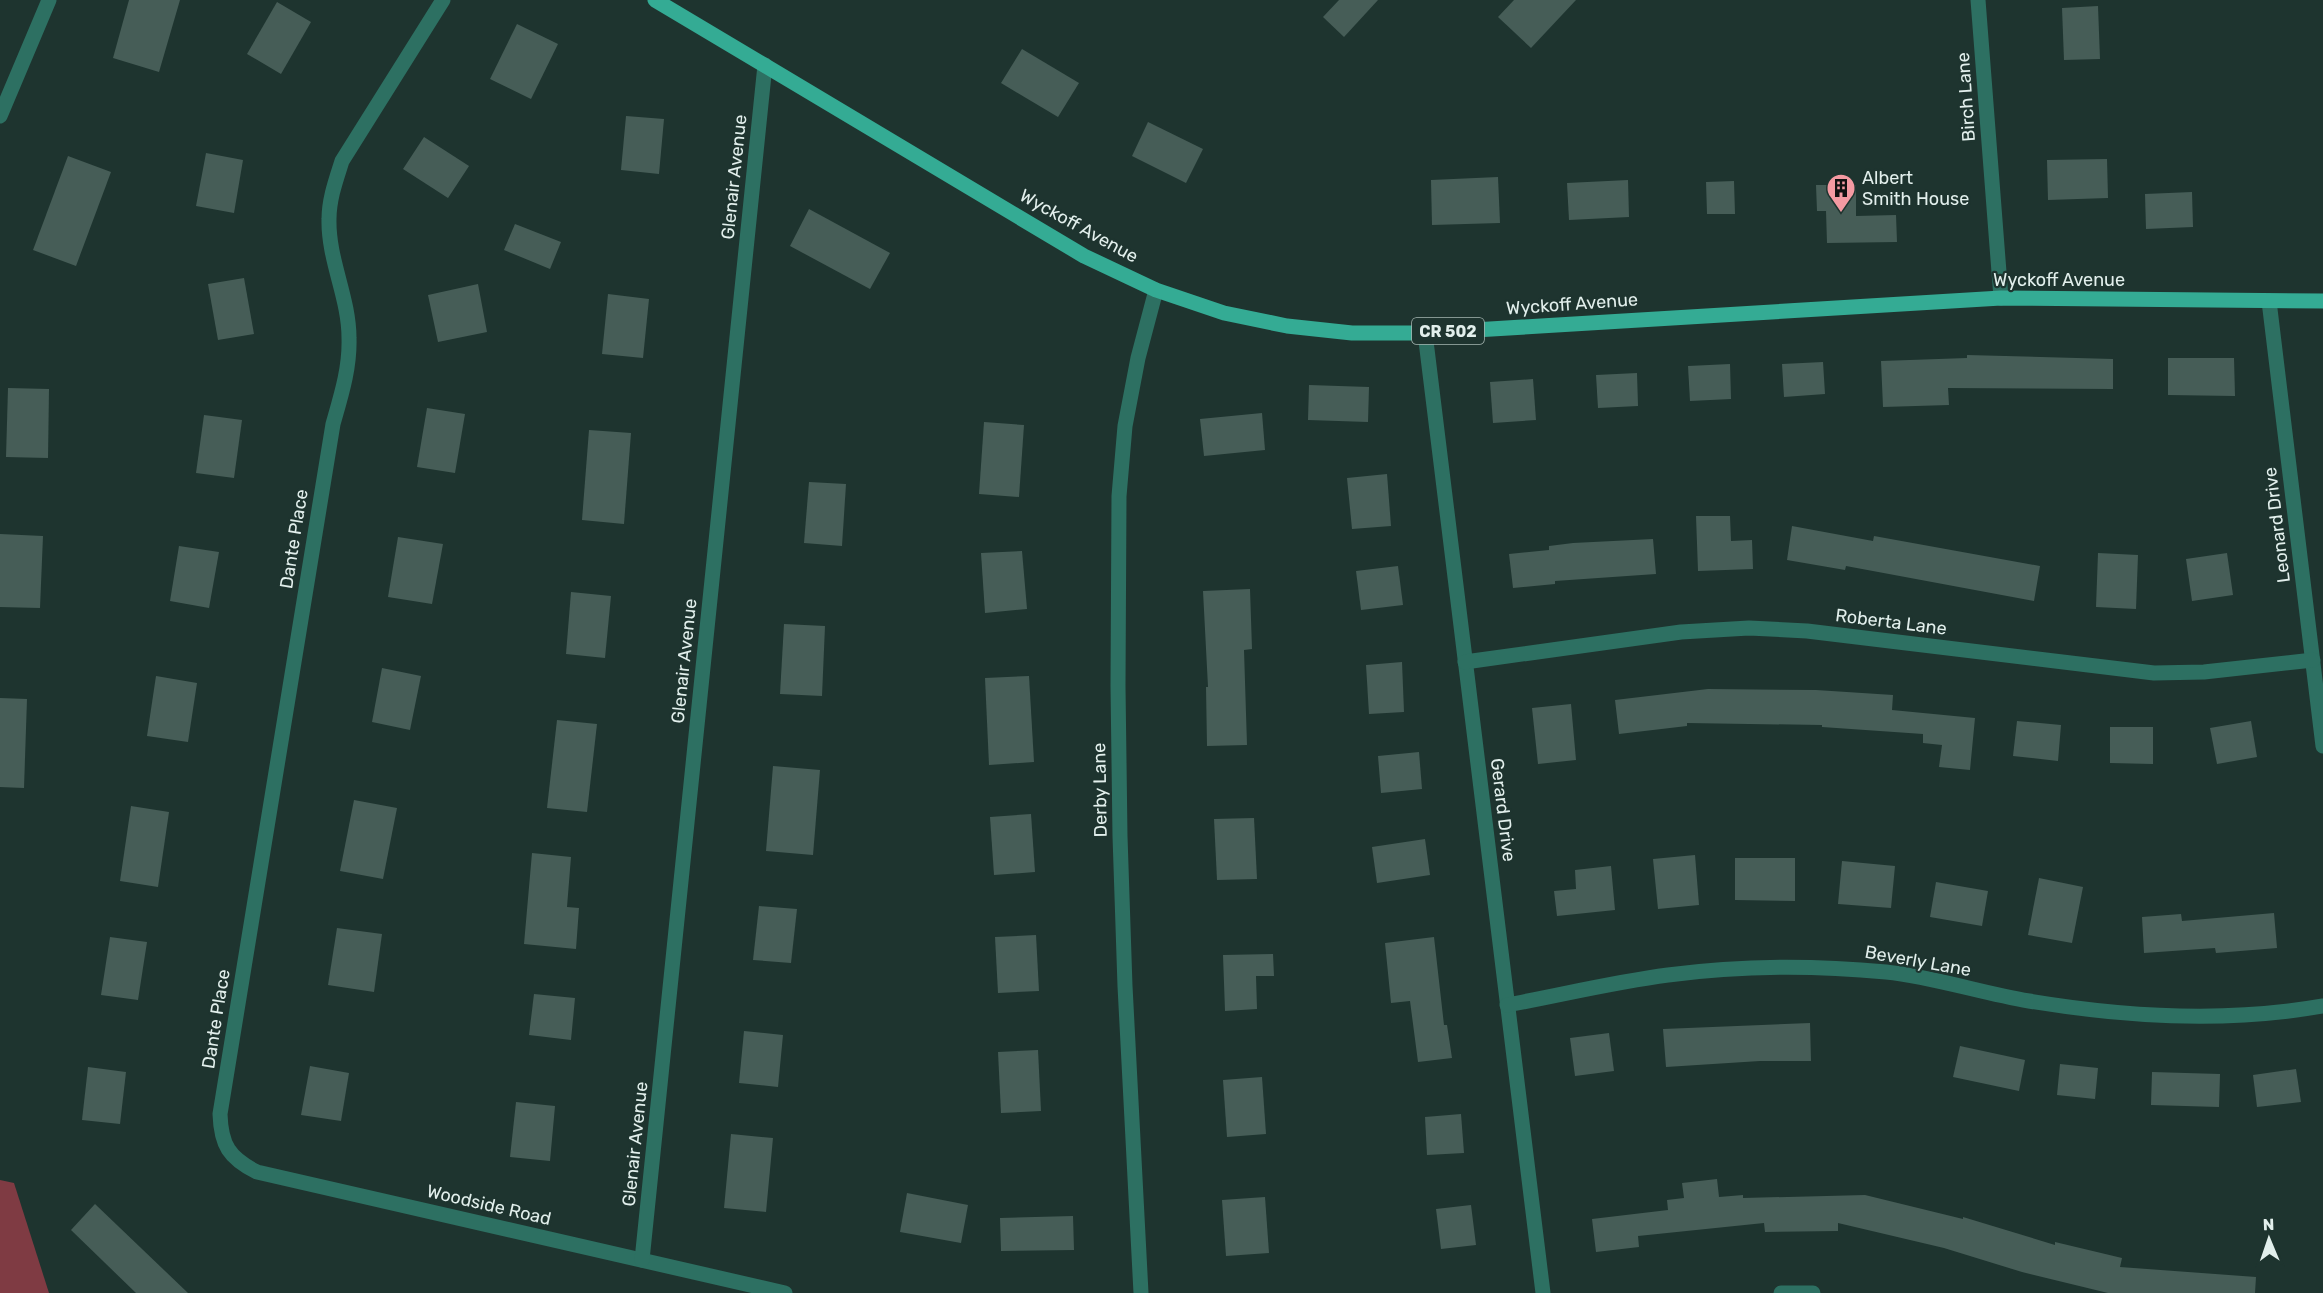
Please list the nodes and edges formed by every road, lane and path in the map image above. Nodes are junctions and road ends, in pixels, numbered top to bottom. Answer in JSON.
{"nodes":[{"id":1,"x":49,"y":0,"type":"edge"},
{"id":2,"x":443,"y":0,"type":"edge"},
{"id":3,"x":655,"y":0,"type":"edge"},
{"id":4,"x":1978,"y":0,"type":"edge"},
{"id":5,"x":765,"y":65,"type":"junction"},
{"id":6,"x":0,"y":116,"type":"edge"},
{"id":7,"x":1156,"y":290,"type":"junction"},
{"id":8,"x":2001,"y":298,"type":"junction"},
{"id":9,"x":2269,"y":301,"type":"junction"},
{"id":10,"x":2323,"y":301,"type":"edge"},
{"id":11,"x":1425,"y":333,"type":"junction"},
{"id":12,"x":2313,"y":660,"type":"junction"},
{"id":13,"x":1465,"y":662,"type":"junction"},
{"id":14,"x":2323,"y":746,"type":"edge"},
{"id":15,"x":1507,"y":1005,"type":"junction"},
{"id":16,"x":2323,"y":1006,"type":"edge"},
{"id":17,"x":220,"y":1114,"type":"joint"},
{"id":18,"x":642,"y":1260,"type":"junction"},
{"id":19,"x":785,"y":1293,"type":"edge"},
{"id":20,"x":1141,"y":1293,"type":"edge"},
{"id":21,"x":1543,"y":1293,"type":"edge"},
{"id":22,"x":1781,"y":1293,"type":"edge"},
{"id":23,"x":1813,"y":1293,"type":"edge"}],
"edges":[{"from":1,"to":6,"type":"street"},
{"from":2,"to":17,"type":"street","name":"Dante Place"},
{"from":3,"to":5,"type":"main road","name":"Wyckoff Avenue","number":"CR 502"},
{"from":4,"to":8,"type":"street","name":"Birch Lane"},
{"from":5,"to":7,"type":"main road","name":"Wyckoff Avenue","number":"CR 502"},
{"from":5,"to":18,"type":"street","name":"Glenair Avenue"},
{"from":7,"to":11,"type":"main road","name":"Wyckoff Avenue","number":"CR 502"},
{"from":7,"to":20,"type":"street","name":"Derby Lane"},
{"from":8,"to":9,"type":"main road","name":"Wyckoff Avenue","number":"CR 502"},
{"from":8,"to":11,"type":"main road","name":"Wyckoff Avenue","number":"CR 502"},
{"from":9,"to":10,"type":"main road","name":"Wyckoff Avenue","number":"CR 502"},
{"from":9,"to":12,"type":"street","name":"Leonard Drive"},
{"from":11,"to":13,"type":"street","name":"Gerard Drive"},
{"from":12,"to":13,"type":"street","name":"Roberta Lane"},
{"from":12,"to":14,"type":"street","name":"Leonard Drive"},
{"from":13,"to":15,"type":"street","name":"Gerard Drive"},
{"from":15,"to":16,"type":"street","name":"Beverly Lane"},
{"from":15,"to":21,"type":"street","name":"Gerard Drive"},
{"from":17,"to":18,"type":"street","name":"Woodside Road"},
{"from":18,"to":19,"type":"street","name":"Woodside Road"},
{"from":22,"to":23,"type":"street"}]}
